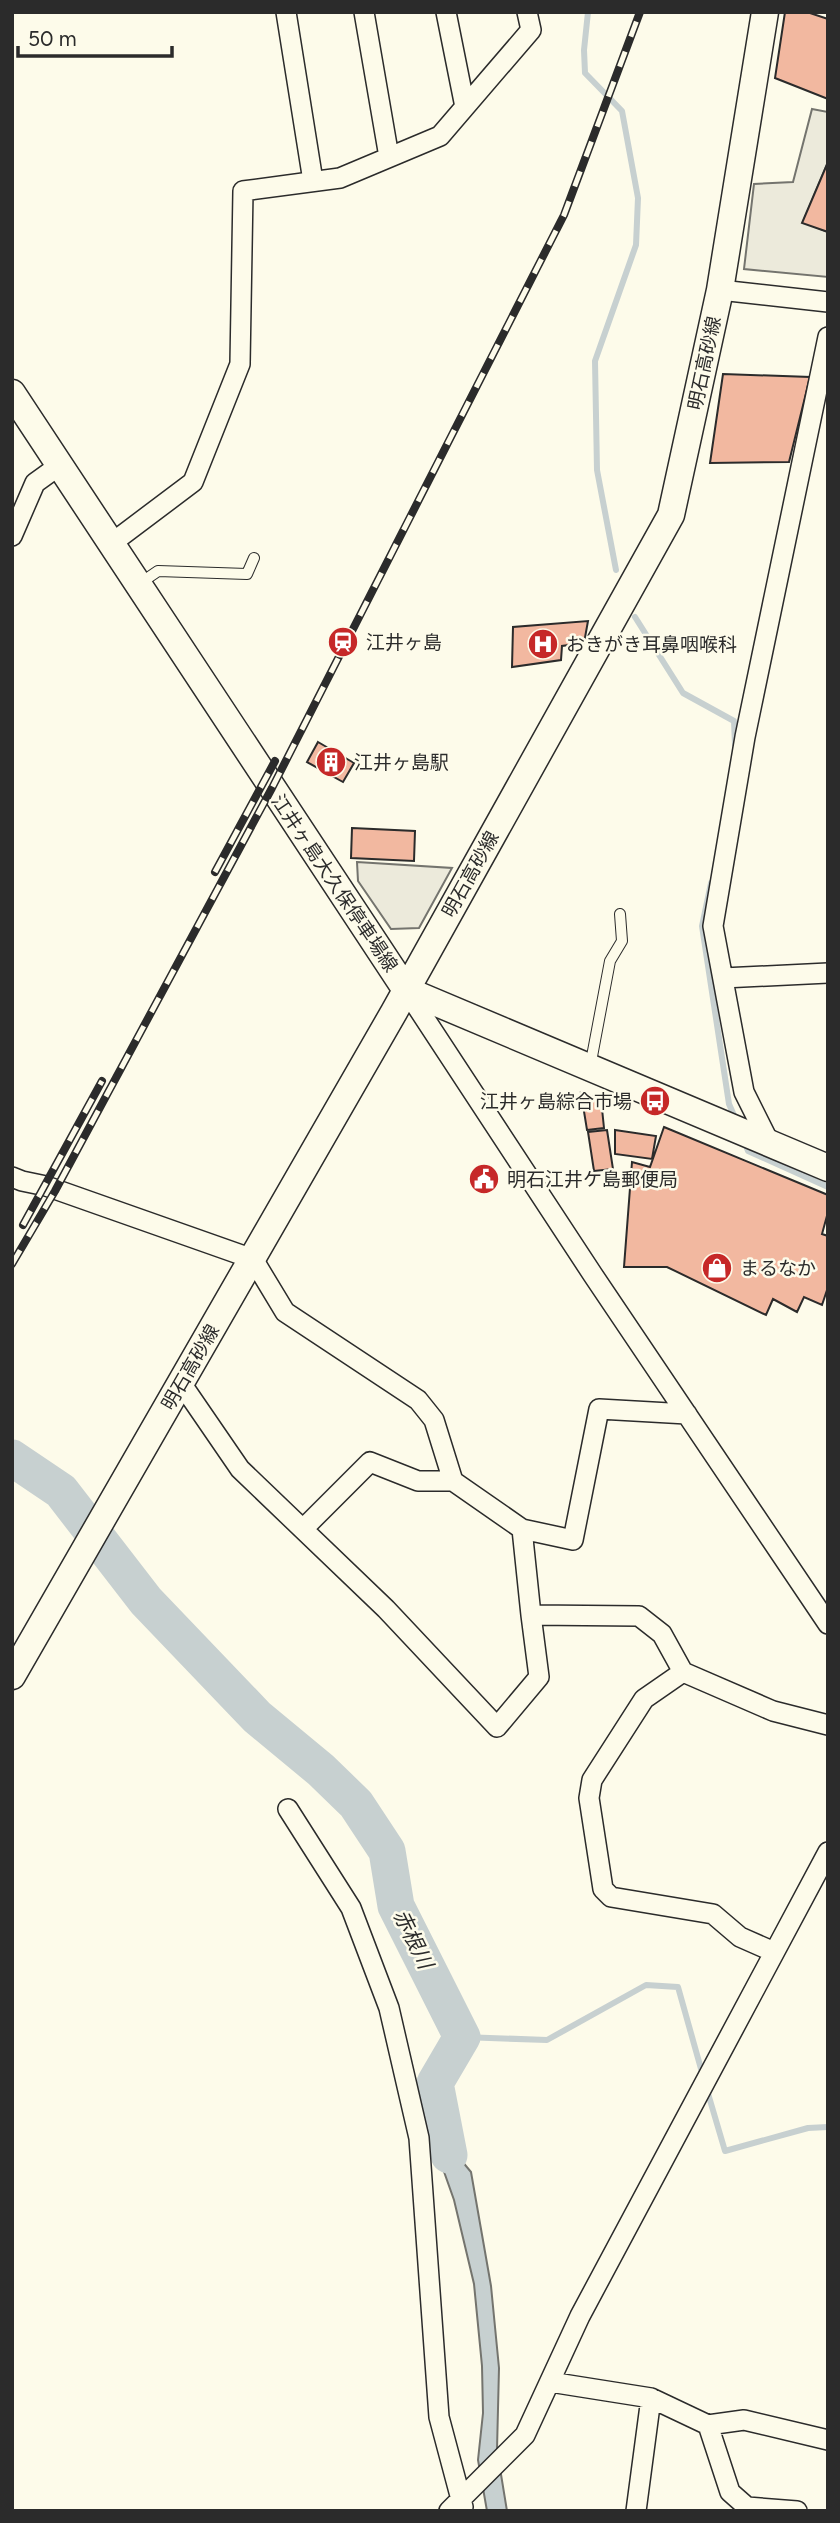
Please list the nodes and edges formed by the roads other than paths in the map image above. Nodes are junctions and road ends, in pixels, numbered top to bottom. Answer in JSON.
{"nodes":[{"id":1,"x":286,"y":12,"type":"edge"},
{"id":2,"x":364,"y":12,"type":"edge"},
{"id":3,"x":446,"y":12,"type":"edge"},
{"id":4,"x":527,"y":12,"type":"edge"},
{"id":5,"x":765,"y":12,"type":"edge"},
{"id":6,"x":466,"y":107,"type":"junction"},
{"id":7,"x":389,"y":157,"type":"junction"},
{"id":8,"x":313,"y":181,"type":"junction"},
{"id":9,"x":720,"y":290,"type":"junction"},
{"id":10,"x":828,"y":302,"type":"edge"},
{"id":11,"x":828,"y":337,"type":"edge"},
{"id":12,"x":12,"y":393,"type":"edge"},
{"id":13,"x":60,"y":465,"type":"junction"},
{"id":14,"x":12,"y":536,"type":"edge"},
{"id":15,"x":112,"y":542,"type":"junction"},
{"id":16,"x":254,"y":558,"type":"dead end"},
{"id":17,"x":139,"y":584,"type":"junction"},
{"id":18,"x":620,"y":914,"type":"dead end"},
{"id":19,"x":828,"y":974,"type":"edge"},
{"id":20,"x":723,"y":978,"type":"junction"},
{"id":21,"x":406,"y":990,"type":"junction"},
{"id":22,"x":590,"y":1068,"type":"junction"},
{"id":23,"x":770,"y":1144,"type":"junction"},
{"id":24,"x":828,"y":1168,"type":"edge"},
{"id":25,"x":15,"y":1185,"type":"edge"},
{"id":26,"x":253,"y":1259,"type":"junction"},
{"id":27,"x":181,"y":1383,"type":"junction"},
{"id":28,"x":687,"y":1414,"type":"junction"},
{"id":29,"x":453,"y":1481,"type":"junction"},
{"id":30,"x":303,"y":1529,"type":"junction"},
{"id":31,"x":522,"y":1530,"type":"junction"},
{"id":32,"x":531,"y":1615,"type":"junction"},
{"id":33,"x":828,"y":1624,"type":"edge"},
{"id":34,"x":682,"y":1672,"type":"junction"},
{"id":35,"x":12,"y":1676,"type":"edge"},
{"id":36,"x":828,"y":1725,"type":"edge"},
{"id":37,"x":288,"y":1809,"type":"dead end"},
{"id":38,"x":828,"y":1852,"type":"edge"},
{"id":39,"x":774,"y":1952,"type":"junction"},
{"id":40,"x":550,"y":2382,"type":"junction"},
{"id":41,"x":651,"y":2398,"type":"junction"},
{"id":42,"x":708,"y":2425,"type":"junction"},
{"id":43,"x":828,"y":2440,"type":"edge"},
{"id":44,"x":458,"y":2506,"type":"edge"},
{"id":45,"x":636,"y":2511,"type":"edge"},
{"id":46,"x":797,"y":2511,"type":"edge"}],
"edges":[{"from":1,"to":8,"type":"street"},
{"from":2,"to":7,"type":"street"},
{"from":3,"to":6,"type":"street"},
{"from":4,"to":6,"type":"street"},
{"from":5,"to":9,"type":"main road","name":"明石高砂線"},
{"from":6,"to":7,"type":"street"},
{"from":7,"to":8,"type":"street"},
{"from":8,"to":15,"type":"street"},
{"from":9,"to":10,"type":"street"},
{"from":9,"to":21,"type":"main road","name":"明石高砂線"},
{"from":11,"to":20,"type":"street"},
{"from":12,"to":13,"type":"main road","name":"江井ヶ島大久保停車場線"},
{"from":13,"to":14,"type":"street"},
{"from":13,"to":15,"type":"main road","name":"江井ヶ島大久保停車場線"},
{"from":15,"to":17,"type":"main road","name":"江井ヶ島大久保停車場線"},
{"from":16,"to":17,"type":"lane"},
{"from":17,"to":21,"type":"main road","name":"江井ヶ島大久保停車場線"},
{"from":18,"to":22,"type":"lane"},
{"from":19,"to":20,"type":"street"},
{"from":20,"to":23,"type":"street"},
{"from":21,"to":22,"type":"main road","name":"江井ヶ島大久保停車場線"},
{"from":21,"to":26,"type":"main road","name":"明石高砂線"},
{"from":21,"to":28,"type":"street"},
{"from":22,"to":23,"type":"main road","name":"江井ヶ島大久保停車場線"},
{"from":23,"to":24,"type":"main road","name":"江井ヶ島大久保停車場線"},
{"from":25,"to":26,"type":"street"},
{"from":26,"to":27,"type":"main road","name":"明石高砂線"},
{"from":26,"to":29,"type":"street"},
{"from":27,"to":30,"type":"street"},
{"from":27,"to":35,"type":"main road","name":"明石高砂線"},
{"from":28,"to":31,"type":"street"},
{"from":28,"to":33,"type":"street"},
{"from":29,"to":30,"type":"street"},
{"from":29,"to":31,"type":"street"},
{"from":30,"to":32,"type":"street"},
{"from":31,"to":32,"type":"street"},
{"from":32,"to":34,"type":"street"},
{"from":34,"to":36,"type":"street"},
{"from":34,"to":39,"type":"street"},
{"from":37,"to":44,"type":"street"},
{"from":38,"to":39,"type":"street"},
{"from":39,"to":40,"type":"street"},
{"from":40,"to":41,"type":"street"},
{"from":40,"to":44,"type":"street"},
{"from":41,"to":42,"type":"street"},
{"from":41,"to":45,"type":"street"},
{"from":42,"to":43,"type":"street"},
{"from":42,"to":46,"type":"street"}]}
